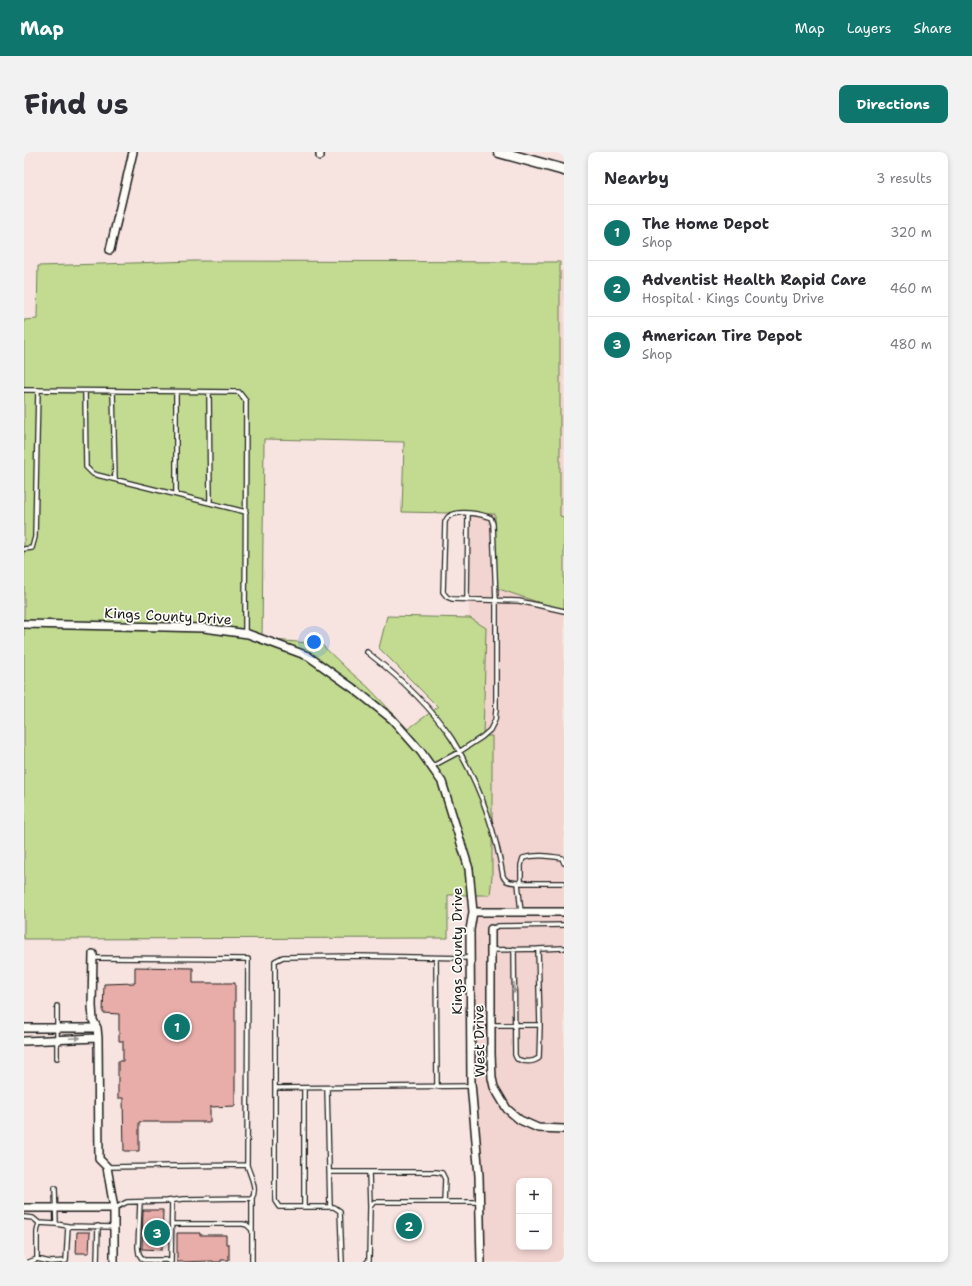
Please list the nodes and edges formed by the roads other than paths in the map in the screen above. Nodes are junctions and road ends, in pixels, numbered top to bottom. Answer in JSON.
{"nodes":[{"id":1,"x":133,"y":152,"type":"edge"},
{"id":2,"x":499,"y":152,"type":"edge"},
{"id":3,"x":564,"y":170,"type":"edge"},
{"id":4,"x":110,"y":250,"type":"dead end"},
{"id":5,"x":24,"y":390,"type":"edge"},
{"id":6,"x":38,"y":390,"type":"junction"},
{"id":7,"x":84,"y":391,"type":"junction"},
{"id":8,"x":114,"y":391,"type":"junction"},
{"id":9,"x":176,"y":392,"type":"junction"},
{"id":10,"x":209,"y":392,"type":"junction"},
{"id":11,"x":115,"y":479,"type":"junction"},
{"id":12,"x":176,"y":494,"type":"junction"},
{"id":13,"x":210,"y":503,"type":"junction"},
{"id":14,"x":246,"y":512,"type":"junction"},
{"id":15,"x":468,"y":513,"type":"junction"},
{"id":16,"x":24,"y":549,"type":"edge"},
{"id":17,"x":468,"y":600,"type":"junction"},
{"id":18,"x":496,"y":601,"type":"junction"},
{"id":19,"x":564,"y":611,"type":"edge"},
{"id":20,"x":24,"y":624,"type":"edge"},
{"id":21,"x":245,"y":634,"type":"junction"},
{"id":22,"x":367,"y":652,"type":"dead end"},
{"id":23,"x":459,"y":752,"type":"junction"},
{"id":24,"x":431,"y":766,"type":"junction"},
{"id":25,"x":564,"y":863,"type":"edge"},
{"id":26,"x":519,"y":883,"type":"junction"},
{"id":27,"x":564,"y":883,"type":"edge"},
{"id":28,"x":472,"y":912,"type":"junction"},
{"id":29,"x":521,"y":912,"type":"junction"},
{"id":30,"x":564,"y":912,"type":"edge"},
{"id":31,"x":564,"y":925,"type":"edge"},
{"id":32,"x":491,"y":929,"type":"joint"},
{"id":33,"x":564,"y":948,"type":"edge"},
{"id":34,"x":514,"y":949,"type":"junction"},
{"id":35,"x":538,"y":949,"type":"junction"},
{"id":36,"x":490,"y":950,"type":"junction"},
{"id":37,"x":93,"y":956,"type":"joint"},
{"id":38,"x":436,"y":958,"type":"junction"},
{"id":39,"x":470,"y":958,"type":"junction"},
{"id":40,"x":57,"y":1006,"type":"dead end"},
{"id":41,"x":491,"y":1025,"type":"junction"},
{"id":42,"x":514,"y":1025,"type":"junction"},
{"id":43,"x":540,"y":1025,"type":"junction"},
{"id":44,"x":24,"y":1028,"type":"edge"},
{"id":45,"x":57,"y":1028,"type":"junction"},
{"id":46,"x":97,"y":1028,"type":"junction"},
{"id":47,"x":98,"y":1038,"type":"junction"},
{"id":48,"x":57,"y":1039,"type":"junction"},
{"id":49,"x":24,"y":1041,"type":"edge"},
{"id":50,"x":57,"y":1058,"type":"dead end"},
{"id":51,"x":437,"y":1086,"type":"junction"},
{"id":52,"x":471,"y":1086,"type":"junction"},
{"id":53,"x":275,"y":1088,"type":"junction"},
{"id":54,"x":304,"y":1088,"type":"junction"},
{"id":55,"x":327,"y":1088,"type":"junction"},
{"id":56,"x":564,"y":1129,"type":"edge"},
{"id":57,"x":247,"y":1165,"type":"junction"},
{"id":58,"x":107,"y":1167,"type":"junction"},
{"id":59,"x":329,"y":1172,"type":"junction"},
{"id":60,"x":369,"y":1172,"type":"junction"},
{"id":61,"x":55,"y":1188,"type":"dead end"},
{"id":62,"x":252,"y":1198,"type":"junction"},
{"id":63,"x":172,"y":1200,"type":"junction"},
{"id":64,"x":140,"y":1202,"type":"junction"},
{"id":65,"x":444,"y":1202,"type":"junction"},
{"id":66,"x":479,"y":1202,"type":"junction"},
{"id":67,"x":304,"y":1207,"type":"junction"},
{"id":68,"x":330,"y":1207,"type":"junction"},
{"id":69,"x":370,"y":1207,"type":"junction"},
{"id":70,"x":24,"y":1208,"type":"edge"},
{"id":71,"x":56,"y":1208,"type":"junction"},
{"id":72,"x":114,"y":1208,"type":"junction"},
{"id":73,"x":24,"y":1216,"type":"edge"},
{"id":74,"x":39,"y":1223,"type":"junction"},
{"id":75,"x":56,"y":1224,"type":"junction"},
{"id":76,"x":172,"y":1224,"type":"junction"},
{"id":77,"x":68,"y":1226,"type":"junction"},
{"id":78,"x":98,"y":1226,"type":"junction"},
{"id":79,"x":114,"y":1227,"type":"junction"},
{"id":80,"x":252,"y":1230,"type":"junction"},
{"id":81,"x":37,"y":1259,"type":"junction"},
{"id":82,"x":29,"y":1262,"type":"edge"},
{"id":83,"x":50,"y":1262,"type":"edge"},
{"id":84,"x":67,"y":1262,"type":"edge"},
{"id":85,"x":98,"y":1262,"type":"edge"},
{"id":86,"x":114,"y":1262,"type":"edge"},
{"id":87,"x":171,"y":1262,"type":"edge"},
{"id":88,"x":252,"y":1262,"type":"edge"},
{"id":89,"x":342,"y":1262,"type":"edge"},
{"id":90,"x":367,"y":1262,"type":"edge"},
{"id":91,"x":480,"y":1262,"type":"edge"}],
"edges":[{"from":1,"to":4,"type":"street"},
{"from":2,"to":3,"type":"street"},
{"from":5,"to":6,"type":"lane"},
{"from":6,"to":7,"type":"lane"},
{"from":6,"to":16,"type":"lane"},
{"from":7,"to":8,"type":"lane"},
{"from":7,"to":11,"type":"lane"},
{"from":8,"to":9,"type":"lane"},
{"from":8,"to":11,"type":"lane"},
{"from":9,"to":10,"type":"lane"},
{"from":9,"to":12,"type":"lane"},
{"from":10,"to":13,"type":"lane"},
{"from":10,"to":14,"type":"lane"},
{"from":11,"to":12,"type":"lane"},
{"from":12,"to":13,"type":"lane"},
{"from":13,"to":14,"type":"lane"},
{"from":14,"to":21,"type":"lane"},
{"from":15,"to":17,"type":"lane"},
{"from":15,"to":17,"type":"lane"},
{"from":15,"to":18,"type":"lane"},
{"from":17,"to":18,"type":"lane"},
{"from":18,"to":19,"type":"lane"},
{"from":18,"to":23,"type":"lane"},
{"from":20,"to":21,"type":"street","name":"Kings County Drive"},
{"from":21,"to":24,"type":"street","name":"Kings County Drive"},
{"from":22,"to":23,"type":"lane"},
{"from":23,"to":24,"type":"lane"},
{"from":23,"to":26,"type":"lane"},
{"from":24,"to":28,"type":"street","name":"Kings County Drive"},
{"from":25,"to":26,"type":"lane"},
{"from":26,"to":27,"type":"lane"},
{"from":26,"to":29,"type":"lane"},
{"from":28,"to":29,"type":"street"},
{"from":28,"to":39,"type":"street","name":"Kings County Drive"},
{"from":29,"to":30,"type":"street"},
{"from":31,"to":32,"type":"lane"},
{"from":32,"to":36,"type":"street","name":"West Drive"},
{"from":33,"to":35,"type":"lane"},
{"from":34,"to":35,"type":"lane"},
{"from":34,"to":36,"type":"lane"},
{"from":34,"to":42,"type":"lane","one_way":true},
{"from":35,"to":43,"type":"lane"},
{"from":36,"to":41,"type":"street","name":"West Drive"},
{"from":37,"to":46,"type":"street"},
{"from":37,"to":57,"type":"lane"},
{"from":38,"to":39,"type":"lane"},
{"from":38,"to":51,"type":"lane"},
{"from":38,"to":53,"type":"lane"},
{"from":39,"to":52,"type":"street","name":"Kings County Drive"},
{"from":40,"to":45,"type":"lane"},
{"from":41,"to":42,"type":"lane"},
{"from":41,"to":56,"type":"street","name":"West Drive"},
{"from":42,"to":43,"type":"lane"},
{"from":42,"to":43,"type":"lane"},
{"from":44,"to":45,"type":"street"},
{"from":45,"to":46,"type":"street"},
{"from":45,"to":48,"type":"lane"},
{"from":46,"to":47,"type":"street"},
{"from":48,"to":47,"type":"street","one_way":true},
{"from":47,"to":58,"type":"street"},
{"from":48,"to":49,"type":"street"},
{"from":48,"to":50,"type":"lane"},
{"from":51,"to":52,"type":"lane"},
{"from":51,"to":55,"type":"lane"},
{"from":52,"to":66,"type":"street","name":"Kings County Drive"},
{"from":53,"to":54,"type":"lane"},
{"from":53,"to":67,"type":"lane"},
{"from":54,"to":55,"type":"lane"},
{"from":54,"to":67,"type":"lane"},
{"from":55,"to":59,"type":"lane"},
{"from":57,"to":58,"type":"lane"},
{"from":57,"to":62,"type":"lane"},
{"from":58,"to":72,"type":"street"},
{"from":59,"to":60,"type":"lane"},
{"from":59,"to":68,"type":"lane"},
{"from":60,"to":65,"type":"lane"},
{"from":60,"to":69,"type":"lane"},
{"from":61,"to":71,"type":"lane"},
{"from":62,"to":63,"type":"lane"},
{"from":62,"to":80,"type":"lane"},
{"from":63,"to":64,"type":"lane"},
{"from":63,"to":76,"type":"lane"},
{"from":64,"to":72,"type":"lane"},
{"from":64,"to":87,"type":"lane"},
{"from":65,"to":66,"type":"lane"},
{"from":65,"to":69,"type":"lane"},
{"from":66,"to":91,"type":"street","name":"Kings County Drive"},
{"from":67,"to":68,"type":"lane"},
{"from":68,"to":89,"type":"lane"},
{"from":69,"to":90,"type":"lane"},
{"from":70,"to":71,"type":"street"},
{"from":71,"to":72,"type":"street"},
{"from":71,"to":75,"type":"lane"},
{"from":72,"to":79,"type":"street"},
{"from":73,"to":74,"type":"lane"},
{"from":74,"to":75,"type":"lane"},
{"from":74,"to":81,"type":"lane"},
{"from":75,"to":77,"type":"lane"},
{"from":76,"to":80,"type":"lane"},
{"from":76,"to":87,"type":"lane"},
{"from":77,"to":78,"type":"lane"},
{"from":77,"to":84,"type":"lane"},
{"from":78,"to":79,"type":"lane"},
{"from":78,"to":85,"type":"lane"},
{"from":79,"to":86,"type":"street"},
{"from":80,"to":88,"type":"lane"},
{"from":81,"to":82,"type":"lane"},
{"from":81,"to":83,"type":"lane"},
{"from":83,"to":84,"type":"lane"}]}
